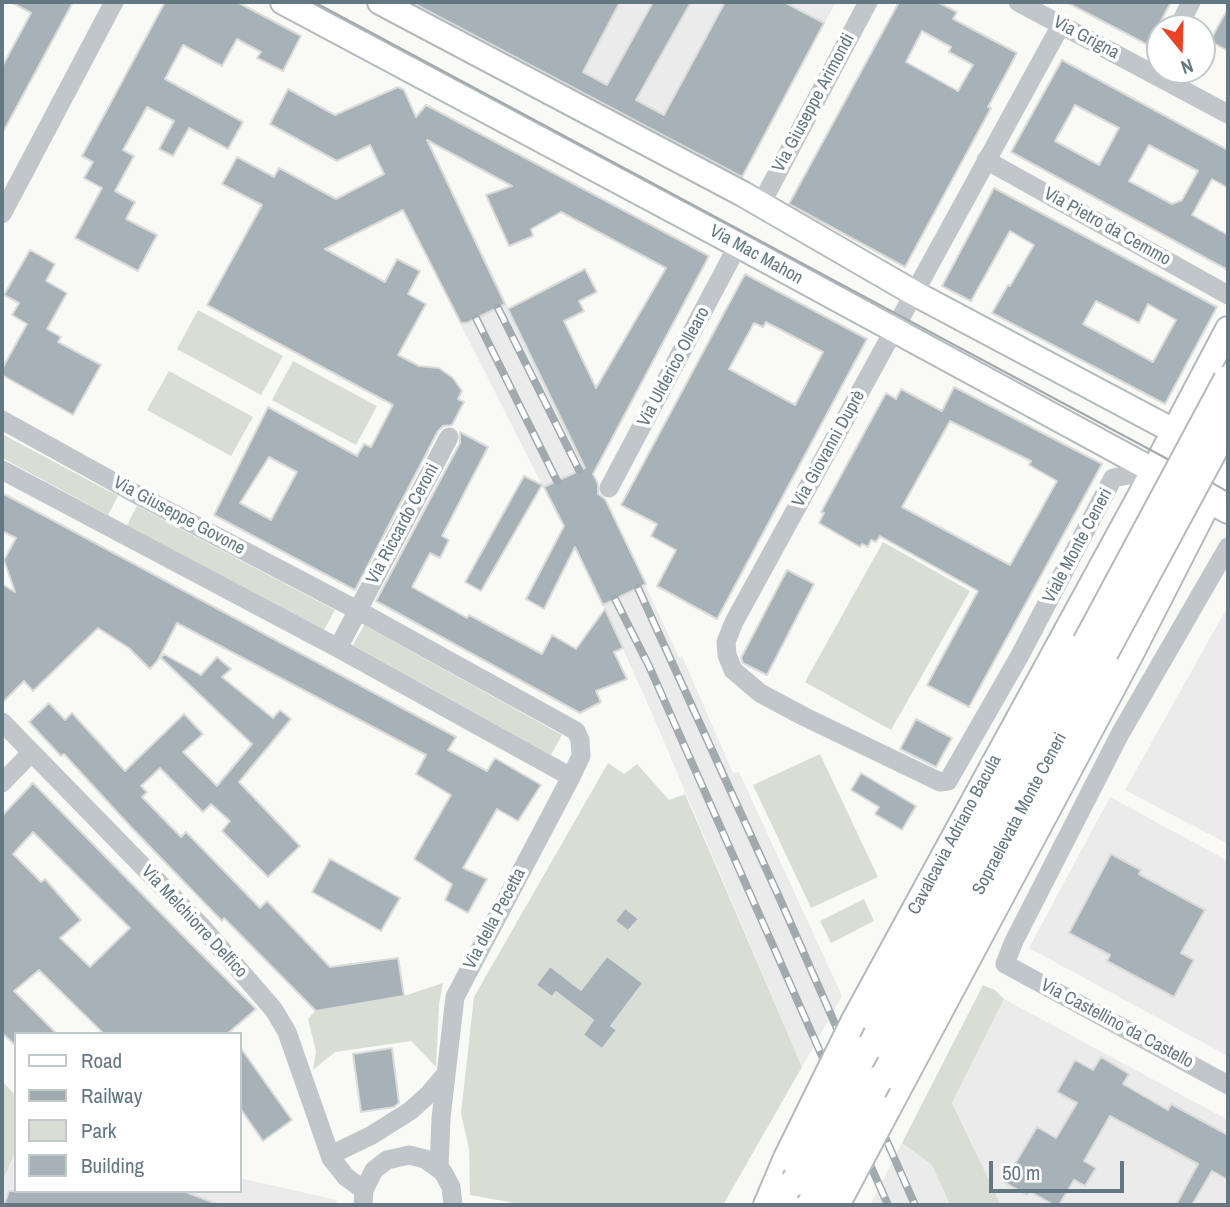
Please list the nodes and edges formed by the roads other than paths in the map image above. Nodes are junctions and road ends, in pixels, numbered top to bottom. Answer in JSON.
{"nodes":[{"id":1,"x":114,"y":2,"type":"edge"},
{"id":2,"x":283,"y":2,"type":"edge"},
{"id":3,"x":380,"y":2,"type":"edge"},
{"id":4,"x":868,"y":2,"type":"edge"},
{"id":5,"x":1018,"y":2,"type":"edge"},
{"id":6,"x":1061,"y":25,"type":"junction"},
{"id":7,"x":1146,"y":63,"type":"edge"},
{"id":8,"x":1182,"y":84,"type":"edge"},
{"id":9,"x":1228,"y":114,"type":"edge"},
{"id":10,"x":986,"y":160,"type":"junction"},
{"id":11,"x":761,"y":204,"type":"junction"},
{"id":12,"x":2,"y":214,"type":"edge"},
{"id":13,"x":738,"y":245,"type":"junction"},
{"id":14,"x":914,"y":293,"type":"junction"},
{"id":15,"x":1228,"y":295,"type":"edge"},
{"id":16,"x":1228,"y":329,"type":"edge"},
{"id":17,"x":894,"y":331,"type":"junction"},
{"id":18,"x":1217,"y":375,"type":"edge"},
{"id":19,"x":1228,"y":405,"type":"edge"},
{"id":20,"x":2,"y":420,"type":"edge"},
{"id":21,"x":1228,"y":422,"type":"edge"},
{"id":22,"x":1174,"y":431,"type":"junction"},
{"id":23,"x":449,"y":437,"type":"dead end"},
{"id":24,"x":1228,"y":462,"type":"edge"},
{"id":25,"x":2,"y":470,"type":"edge"},
{"id":26,"x":1153,"y":470,"type":"junction"},
{"id":27,"x":609,"y":488,"type":"dead end"},
{"id":28,"x":1219,"y":506,"type":"edge"},
{"id":29,"x":1228,"y":547,"type":"edge"},
{"id":30,"x":357,"y":610,"type":"junction"},
{"id":31,"x":338,"y":648,"type":"junction"},
{"id":32,"x":1096,"y":648,"type":"junction"},
{"id":33,"x":2,"y":722,"type":"edge"},
{"id":34,"x":576,"y":731,"type":"joint"},
{"id":35,"x":31,"y":753,"type":"junction"},
{"id":36,"x":571,"y":777,"type":"junction"},
{"id":37,"x":940,"y":782,"type":"joint"},
{"id":38,"x":2,"y":783,"type":"edge"},
{"id":39,"x":922,"y":949,"type":"joint"},
{"id":40,"x":446,"y":1074,"type":"junction"},
{"id":41,"x":1228,"y":1085,"type":"edge"},
{"id":42,"x":441,"y":1118,"type":"junction"},
{"id":43,"x":415,"y":1156,"type":"junction"},
{"id":44,"x":331,"y":1158,"type":"junction"},
{"id":45,"x":439,"y":1168,"type":"junction"},
{"id":46,"x":789,"y":1181,"type":"edge"},
{"id":47,"x":363,"y":1198,"type":"edge"},
{"id":48,"x":453,"y":1205,"type":"edge"},
{"id":49,"x":766,"y":1205,"type":"edge"},
{"id":50,"x":811,"y":1205,"type":"edge"},
{"id":51,"x":837,"y":1205,"type":"edge"}],
"edges":[{"from":1,"to":12,"type":"street"},
{"from":2,"to":13,"type":"main road","name":"Via Mac Mahon"},
{"from":3,"to":11,"type":"main road"},
{"from":4,"to":11,"type":"street","name":"Via Giuseppe Arimondi"},
{"from":5,"to":6,"type":"street","name":"Via Grigna"},
{"from":6,"to":7,"type":"street","name":"Via Grigna"},
{"from":6,"to":10,"type":"street","name":"Via Giovanni Duprè"},
{"from":8,"to":9,"type":"street","name":"Via Grigna"},
{"from":10,"to":14,"type":"street","name":"Via Giovanni Duprè"},
{"from":10,"to":15,"type":"street","name":"Via Pietro da Cemmo"},
{"from":11,"to":14,"type":"main road"},
{"from":13,"to":17,"type":"main road","name":"Via Mac Mahon"},
{"from":13,"to":27,"type":"street","name":"Via Ulderico Ollearo"},
{"from":14,"to":17,"type":"street","name":"Via Giovanni Duprè"},
{"from":14,"to":22,"type":"main road"},
{"from":16,"to":18,"type":"main road"},
{"from":17,"to":26,"type":"main road","name":"Via Mac Mahon"},
{"from":17,"to":37,"type":"street","name":"Via Giovanni Duprè"},
{"from":18,"to":19,"type":"main road"},
{"from":18,"to":22,"type":"main road"},
{"from":18,"to":32,"type":"highway","name":"Sopraelevata Monte Ceneri","bridge":true},
{"from":20,"to":30,"type":"street","name":"Via Giuseppe Govone"},
{"from":21,"to":32,"type":"highway","name":"Sopraelevata Monte Ceneri","bridge":true},
{"from":22,"to":24,"type":"main road"},
{"from":22,"to":26,"type":"main road"},
{"from":23,"to":30,"type":"street","name":"Via Riccardo Ceroni"},
{"from":24,"to":28,"type":"main road"},
{"from":25,"to":31,"type":"street"},
{"from":26,"to":28,"type":"main road","name":"Via Mac Mahon"},
{"from":26,"to":37,"type":"street","name":"Viale Monte Ceneri"},
{"from":26,"to":46,"type":"main road","name":"Cavalcavia Adriano Bacula","bridge":true},
{"from":28,"to":51,"type":"main road","bridge":true},
{"from":29,"to":41,"type":"street","name":"Via Castellino da Castello"},
{"from":30,"to":31,"type":"street"},
{"from":30,"to":34,"type":"street","name":"Via Giuseppe Govone"},
{"from":31,"to":36,"type":"street"},
{"from":32,"to":39,"type":"highway","name":"Sopraelevata Monte Ceneri"},
{"from":32,"to":50,"type":"highway","name":"Sopraelevata Monte Ceneri","bridge":true},
{"from":33,"to":35,"type":"street","name":"Via Melchiorre Delfico"},
{"from":34,"to":36,"type":"street","name":"Via della Pecetta"},
{"from":35,"to":38,"type":"street"},
{"from":35,"to":44,"type":"street","name":"Via Melchiorre Delfico"},
{"from":36,"to":40,"type":"street","name":"Via della Pecetta"},
{"from":39,"to":46,"type":"highway","name":"Cavalcavia Adriano Bacula","bridge":true},
{"from":40,"to":42,"type":"street","name":"Via della Pecetta"},
{"from":40,"to":44,"type":"street"},
{"from":42,"to":43,"type":"street","name":"Via della Pecetta"},
{"from":42,"to":45,"type":"street","name":"Via della Pecetta"},
{"from":43,"to":45,"type":"street"},
{"from":43,"to":47,"type":"street"},
{"from":44,"to":47,"type":"street","name":"Via Melchiorre Delfico"},
{"from":45,"to":48,"type":"street","name":"Via della Pecetta"},
{"from":46,"to":49,"type":"main road","name":"Cavalcavia Adriano Bacula"}]}
